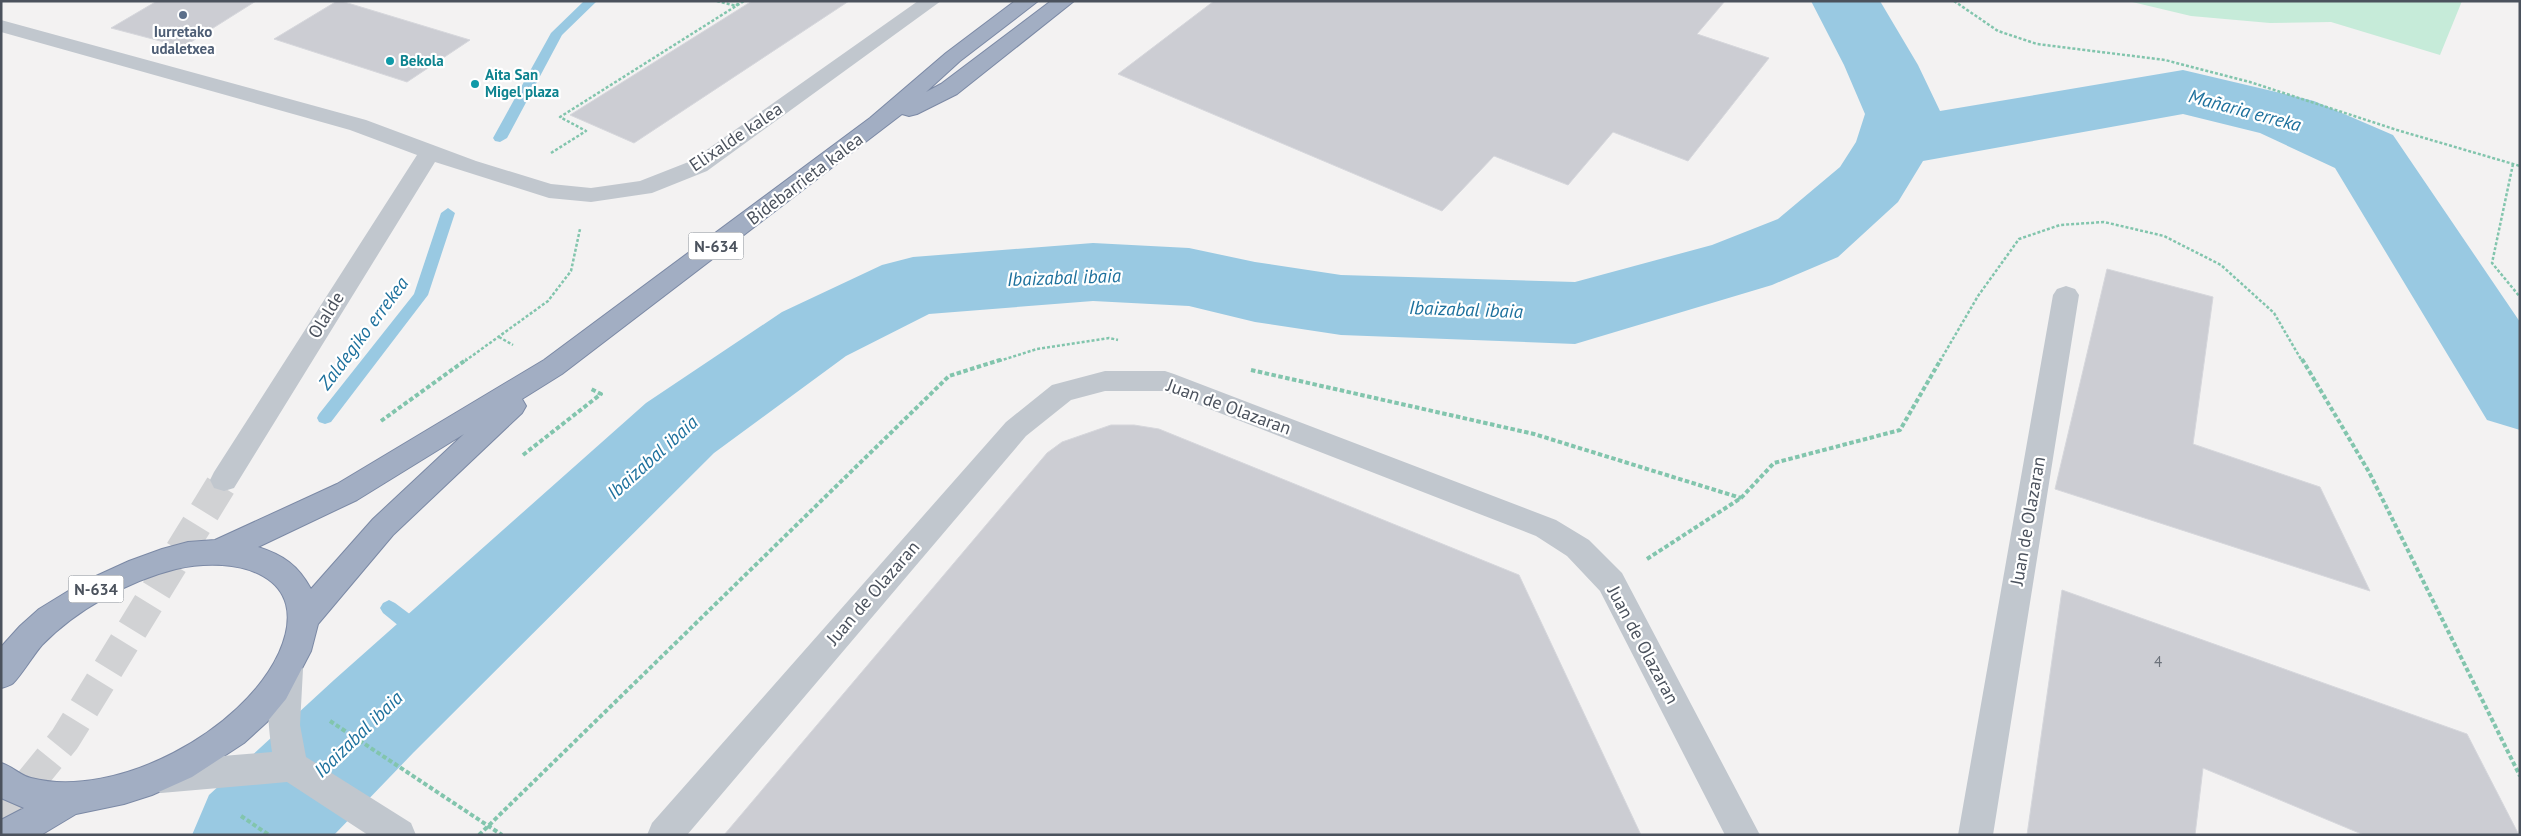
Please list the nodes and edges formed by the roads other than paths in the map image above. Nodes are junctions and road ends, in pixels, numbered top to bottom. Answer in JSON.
{"nodes":[{"id":1,"x":931,"y":1,"type":"edge"},
{"id":2,"x":1001,"y":1,"type":"edge"},
{"id":3,"x":1028,"y":1,"type":"edge"},
{"id":4,"x":1064,"y":1,"type":"edge"},
{"id":5,"x":1,"y":26,"type":"edge"},
{"id":6,"x":878,"y":123,"type":"junction"},
{"id":7,"x":430,"y":152,"type":"junction"},
{"id":8,"x":2066,"y":295,"type":"dead end"},
{"id":9,"x":553,"y":367,"type":"junction"},
{"id":10,"x":224,"y":480,"type":"tunnel mouth"},
{"id":11,"x":218,"y":552,"type":"junction"},
{"id":12,"x":304,"y":618,"type":"junction"},
{"id":13,"x":287,"y":669,"type":"junction"},
{"id":14,"x":1,"y":674,"type":"edge"},
{"id":15,"x":291,"y":766,"type":"junction"},
{"id":16,"x":1,"y":778,"type":"edge"},
{"id":17,"x":155,"y":778,"type":"junction"},
{"id":18,"x":71,"y":799,"type":"junction"},
{"id":19,"x":8,"y":835,"type":"edge"},
{"id":20,"x":399,"y":835,"type":"edge"},
{"id":21,"x":664,"y":835,"type":"edge"},
{"id":22,"x":1743,"y":835,"type":"edge"},
{"id":23,"x":1975,"y":835,"type":"edge"}],
"edges":[{"from":1,"to":7,"type":"street","name":"Elixalde kalea"},
{"from":2,"to":6,"type":"highway"},
{"from":3,"to":6,"type":"highway","name":"Bidebarrieta kalea","number":"N-634"},
{"from":4,"to":6,"type":"highway","number":"N-634"},
{"from":5,"to":7,"type":"street"},
{"from":6,"to":9,"type":"highway","name":"Bidebarrieta kalea","number":"N-634"},
{"from":7,"to":10,"type":"street","name":"Olalde"},
{"from":8,"to":23,"type":"street","name":"Juan de Olazaran"},
{"from":9,"to":11,"type":"highway","number":"N-634"},
{"from":9,"to":12,"type":"highway","number":"N-634"},
{"from":11,"to":12,"type":"highway","number":"N-634"},
{"from":11,"to":14,"type":"highway","number":"N-634"},
{"from":12,"to":13,"type":"highway","number":"N-634"},
{"from":13,"to":15,"type":"street"},
{"from":13,"to":17,"type":"highway","number":"N-634"},
{"from":15,"to":17,"type":"street"},
{"from":15,"to":20,"type":"street"},
{"from":16,"to":18,"type":"highway","number":"N-634"},
{"from":17,"to":18,"type":"highway","number":"N-634"},
{"from":18,"to":19,"type":"highway","number":"N-634"},
{"from":21,"to":22,"type":"street","name":"Juan de Olazaran"}]}
